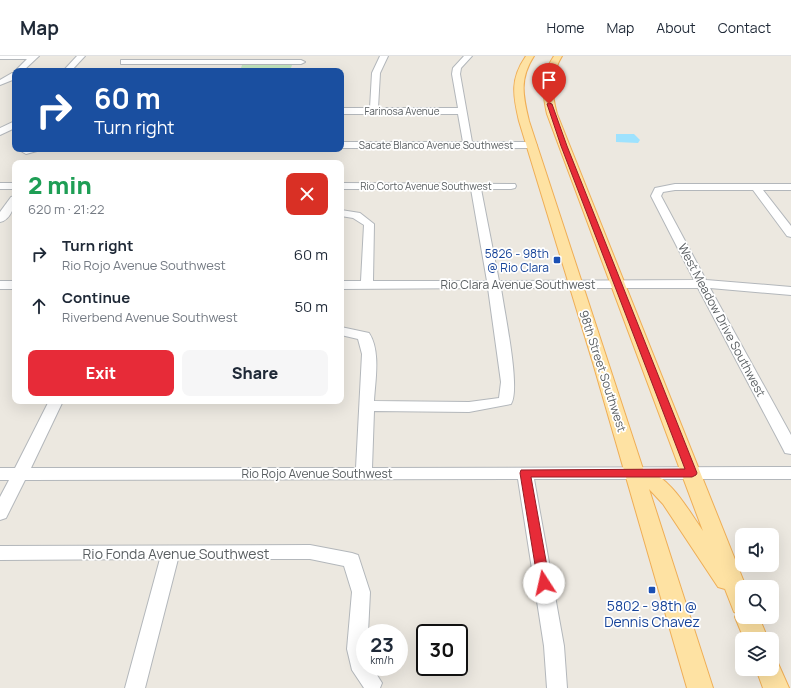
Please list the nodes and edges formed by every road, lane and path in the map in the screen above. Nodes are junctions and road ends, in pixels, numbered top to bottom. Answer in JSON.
{"nodes":[{"id":1,"x":81,"y":56,"type":"edge"},
{"id":2,"x":384,"y":56,"type":"edge"},
{"id":3,"x":468,"y":56,"type":"edge"},
{"id":4,"x":530,"y":56,"type":"edge"},
{"id":5,"x":558,"y":56,"type":"edge"},
{"id":6,"x":0,"y":57,"type":"edge"},
{"id":7,"x":34,"y":57,"type":"edge"},
{"id":8,"x":303,"y":59,"type":"edge"},
{"id":9,"x":124,"y":61,"type":"edge"},
{"id":10,"x":204,"y":62,"type":"junction"},
{"id":11,"x":22,"y":68,"type":"edge"},
{"id":12,"x":70,"y":68,"type":"edge"},
{"id":13,"x":201,"y":68,"type":"edge"},
{"id":14,"x":298,"y":68,"type":"edge"},
{"id":15,"x":12,"y":76,"type":"edge"},
{"id":16,"x":1,"y":82,"type":"edge"},
{"id":17,"x":344,"y":111,"type":"edge"},
{"id":18,"x":374,"y":111,"type":"junction"},
{"id":19,"x":462,"y":111,"type":"junction"},
{"id":20,"x":12,"y":126,"type":"edge"},
{"id":21,"x":0,"y":132,"type":"edge"},
{"id":22,"x":468,"y":145,"type":"junction"},
{"id":23,"x":532,"y":145,"type":"junction"},
{"id":24,"x":344,"y":146,"type":"edge"},
{"id":25,"x":0,"y":186,"type":"edge"},
{"id":26,"x":12,"y":186,"type":"edge"},
{"id":27,"x":344,"y":186,"type":"edge"},
{"id":28,"x":475,"y":186,"type":"junction"},
{"id":29,"x":511,"y":186,"type":"dead end"},
{"id":30,"x":756,"y":187,"type":"junction"},
{"id":31,"x":791,"y":187,"type":"edge"},
{"id":32,"x":12,"y":203,"type":"edge"},
{"id":33,"x":344,"y":213,"type":"edge"},
{"id":34,"x":0,"y":219,"type":"edge"},
{"id":35,"x":791,"y":234,"type":"edge"},
{"id":36,"x":367,"y":284,"type":"junction"},
{"id":37,"x":494,"y":284,"type":"junction"},
{"id":38,"x":575,"y":284,"type":"junction"},
{"id":39,"x":619,"y":284,"type":"junction"},
{"id":40,"x":702,"y":284,"type":"junction"},
{"id":41,"x":0,"y":285,"type":"edge"},
{"id":42,"x":12,"y":285,"type":"edge"},
{"id":43,"x":344,"y":285,"type":"edge"},
{"id":44,"x":791,"y":291,"type":"edge"},
{"id":45,"x":344,"y":332,"type":"edge"},
{"id":46,"x":55,"y":404,"type":"edge"},
{"id":47,"x":367,"y":406,"type":"junction"},
{"id":48,"x":791,"y":449,"type":"edge"},
{"id":49,"x":525,"y":473,"type":"junction"},
{"id":50,"x":635,"y":473,"type":"junction"},
{"id":51,"x":692,"y":473,"type":"junction"},
{"id":52,"x":791,"y":473,"type":"edge"},
{"id":53,"x":0,"y":474,"type":"edge"},
{"id":54,"x":20,"y":474,"type":"junction"},
{"id":55,"x":364,"y":474,"type":"junction"},
{"id":56,"x":0,"y":514,"type":"edge"},
{"id":57,"x":0,"y":553,"type":"edge"},
{"id":58,"x":171,"y":553,"type":"junction"},
{"id":59,"x":735,"y":586,"type":"edge"},
{"id":60,"x":735,"y":594,"type":"edge"},
{"id":61,"x":771,"y":676,"type":"edge"},
{"id":62,"x":372,"y":686,"type":"edge"},
{"id":63,"x":135,"y":688,"type":"edge"},
{"id":64,"x":557,"y":688,"type":"edge"},
{"id":65,"x":700,"y":688,"type":"edge"},
{"id":66,"x":776,"y":688,"type":"edge"}],
"edges":[{"from":1,"to":12,"type":"street"},
{"from":2,"to":18,"type":"street"},
{"from":3,"to":19,"type":"street"},
{"from":4,"to":23,"type":"main road","name":"98th Street Southwest"},
{"from":5,"to":39,"type":"main road"},
{"from":6,"to":7,"type":"street"},
{"from":7,"to":11,"type":"street"},
{"from":8,"to":10,"type":"street"},
{"from":8,"to":14,"type":"street"},
{"from":9,"to":10,"type":"street"},
{"from":10,"to":13,"type":"street"},
{"from":15,"to":16,"type":"street"},
{"from":17,"to":18,"type":"street","name":"Farinosa Avenue"},
{"from":18,"to":19,"type":"street","name":"Farinosa Avenue"},
{"from":19,"to":22,"type":"street"},
{"from":20,"to":21,"type":"street"},
{"from":22,"to":23,"type":"street","name":"Sacate Blanco Avenue Southwest"},
{"from":22,"to":24,"type":"street","name":"Sacate Blanco Avenue Southwest"},
{"from":23,"to":38,"type":"main road","name":"98th Street Southwest"},
{"from":25,"to":26,"type":"street"},
{"from":27,"to":28,"type":"street","name":"Rio Corto Avenue Southwest"},
{"from":28,"to":29,"type":"street","name":"Rio Corto Avenue Southwest"},
{"from":28,"to":37,"type":"street"},
{"from":30,"to":31,"type":"street"},
{"from":30,"to":35,"type":"street"},
{"from":30,"to":40,"type":"street","name":"West Meadow Drive Southwest"},
{"from":32,"to":34,"type":"street"},
{"from":33,"to":36,"type":"street"},
{"from":36,"to":37,"type":"street","name":"Rio Clara Avenue Southwest"},
{"from":36,"to":43,"type":"street","name":"Rio Clara Avenue Southwest"},
{"from":37,"to":38,"type":"street","name":"Rio Clara Avenue Southwest"},
{"from":37,"to":47,"type":"street"},
{"from":38,"to":39,"type":"street","name":"Rio Clara Avenue Southwest"},
{"from":38,"to":50,"type":"main road","name":"98th Street Southwest"},
{"from":39,"to":40,"type":"street","name":"Rio Clara Avenue Southwest"},
{"from":39,"to":51,"type":"main road"},
{"from":40,"to":44,"type":"street","name":"Rio Clara Avenue Southwest"},
{"from":40,"to":48,"type":"street","name":"West Meadow Drive Southwest"},
{"from":41,"to":42,"type":"street"},
{"from":45,"to":47,"type":"street"},
{"from":46,"to":54,"type":"street"},
{"from":47,"to":55,"type":"street"},
{"from":49,"to":50,"type":"street","name":"Rio Rojo Avenue Southwest"},
{"from":49,"to":55,"type":"street","name":"Rio Rojo Avenue Southwest"},
{"from":49,"to":64,"type":"street"},
{"from":50,"to":51,"type":"street","name":"Rio Rojo Avenue Southwest"},
{"from":50,"to":60,"type":"main road"},
{"from":50,"to":65,"type":"main road","name":"98th Street Southwest"},
{"from":51,"to":52,"type":"street","name":"Rio Rojo Avenue Southwest"},
{"from":51,"to":59,"type":"main road"},
{"from":53,"to":54,"type":"street","name":"Rio Rojo Avenue Southwest"},
{"from":54,"to":55,"type":"street","name":"Rio Rojo Avenue Southwest"},
{"from":54,"to":56,"type":"street"},
{"from":57,"to":58,"type":"street","name":"Rio Fonda Avenue Southwest"},
{"from":58,"to":62,"type":"street","name":"Rio Fonda Avenue Southwest"},
{"from":58,"to":63,"type":"street"},
{"from":61,"to":66,"type":"main road"}]}
